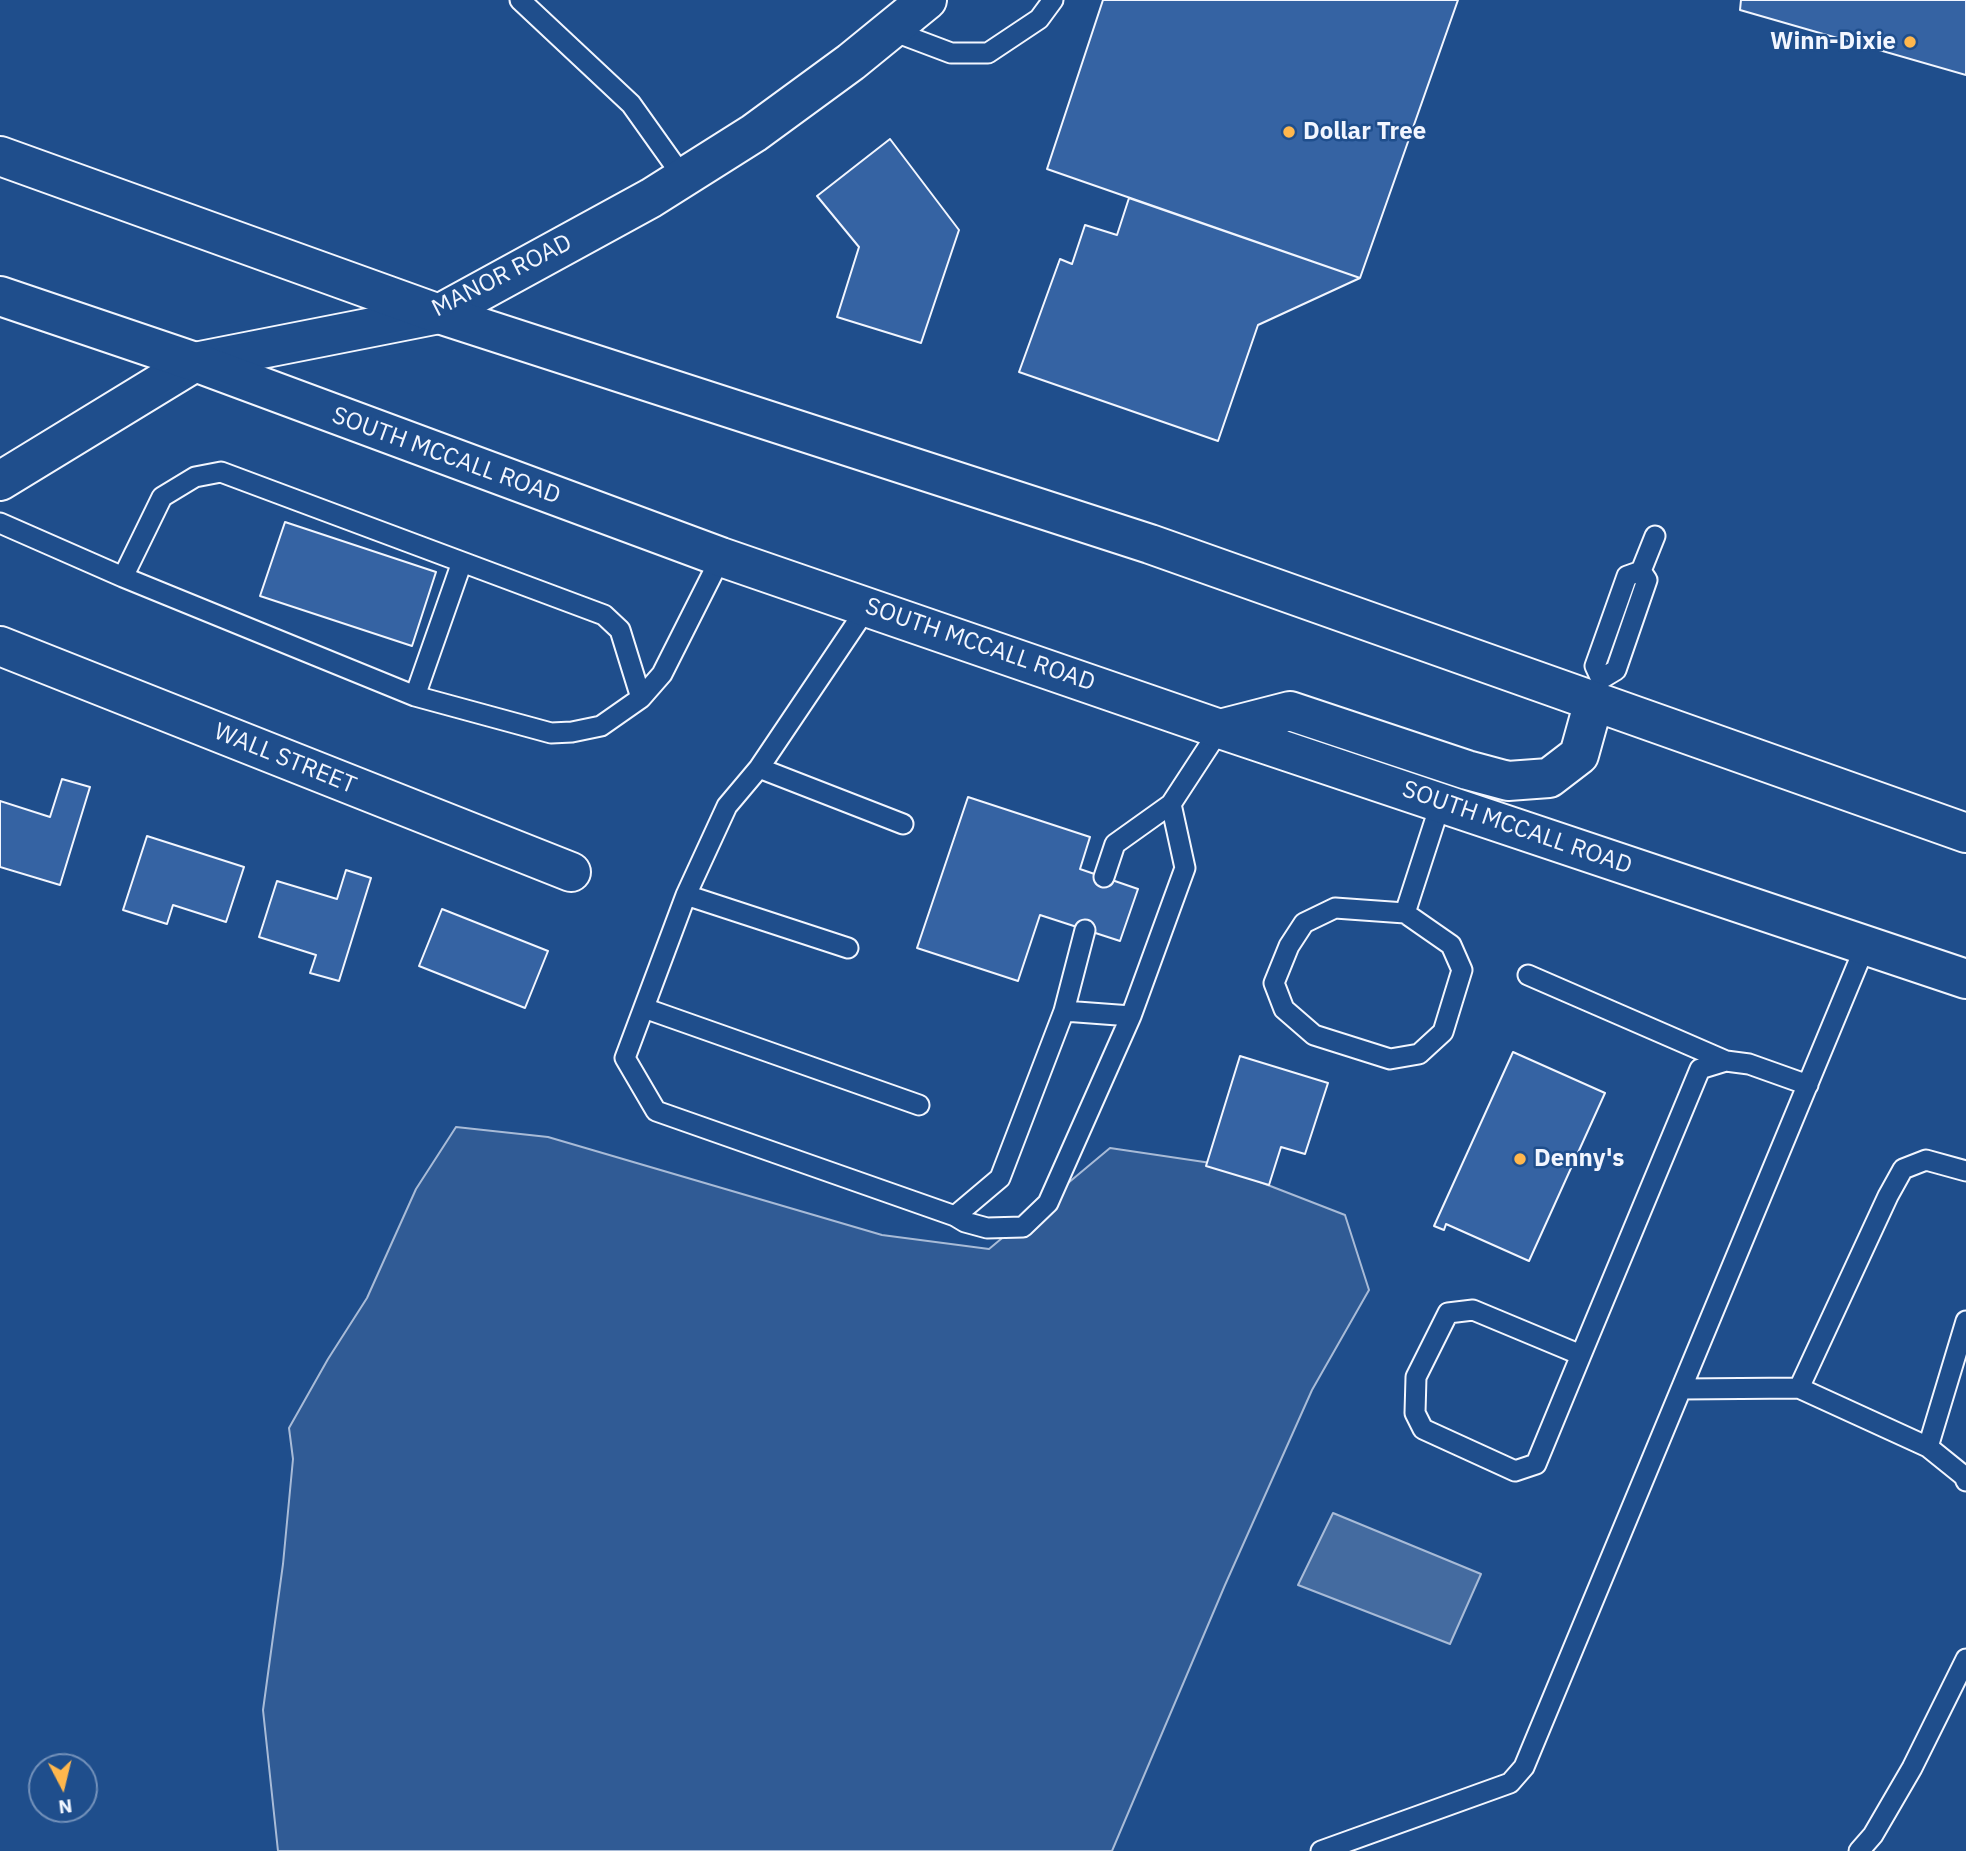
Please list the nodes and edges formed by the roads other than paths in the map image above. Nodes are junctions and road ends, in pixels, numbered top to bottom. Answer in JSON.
{"nodes":[{"id":1,"x":520,"y":0,"type":"edge"},
{"id":2,"x":927,"y":0,"type":"edge"},
{"id":3,"x":1054,"y":0,"type":"edge"},
{"id":4,"x":890,"y":30,"type":"junction"},
{"id":5,"x":0,"y":156,"type":"edge"},
{"id":6,"x":683,"y":177,"type":"junction"},
{"id":7,"x":0,"y":296,"type":"edge"},
{"id":8,"x":439,"y":314,"type":"junction"},
{"id":9,"x":195,"y":362,"type":"junction"},
{"id":10,"x":0,"y":481,"type":"edge"},
{"id":11,"x":0,"y":523,"type":"edge"},
{"id":12,"x":1654,"y":537,"type":"dead end"},
{"id":13,"x":721,"y":557,"type":"junction"},
{"id":14,"x":462,"y":562,"type":"junction"},
{"id":15,"x":123,"y":577,"type":"junction"},
{"id":16,"x":868,"y":606,"type":"junction"},
{"id":17,"x":0,"y":646,"type":"edge"},
{"id":18,"x":1598,"y":690,"type":"junction"},
{"id":19,"x":415,"y":696,"type":"junction"},
{"id":20,"x":641,"y":698,"type":"junction"},
{"id":21,"x":1220,"y":729,"type":"junction"},
{"id":22,"x":759,"y":768,"type":"junction"},
{"id":23,"x":1441,"y":802,"type":"junction"},
{"id":24,"x":1171,"y":804,"type":"junction"},
{"id":25,"x":903,"y":824,"type":"dead end"},
{"id":26,"x":1966,"y":833,"type":"edge"},
{"id":27,"x":571,"y":872,"type":"dead end"},
{"id":28,"x":1104,"y":877,"type":"dead end"},
{"id":29,"x":686,"y":895,"type":"junction"},
{"id":30,"x":1405,"y":913,"type":"junction"},
{"id":31,"x":1085,"y":930,"type":"dead end"},
{"id":32,"x":1866,"y":944,"type":"junction"},
{"id":33,"x":848,"y":948,"type":"dead end"},
{"id":34,"x":1528,"y":975,"type":"dead end"},
{"id":35,"x":1966,"y":979,"type":"edge"},
{"id":36,"x":644,"y":1008,"type":"junction"},
{"id":37,"x":1064,"y":1011,"type":"junction"},
{"id":38,"x":1131,"y":1016,"type":"junction"},
{"id":39,"x":1726,"y":1061,"type":"junction"},
{"id":40,"x":1808,"y":1085,"type":"junction"},
{"id":41,"x":919,"y":1105,"type":"dead end"},
{"id":42,"x":1966,"y":1171,"type":"edge"},
{"id":43,"x":954,"y":1216,"type":"junction"},
{"id":44,"x":1966,"y":1321,"type":"edge"},
{"id":45,"x":1581,"y":1355,"type":"junction"},
{"id":46,"x":1799,"y":1388,"type":"junction"},
{"id":47,"x":1682,"y":1389,"type":"junction"},
{"id":48,"x":1928,"y":1447,"type":"junction"},
{"id":49,"x":1966,"y":1481,"type":"edge"},
{"id":50,"x":1966,"y":1659,"type":"edge"},
{"id":51,"x":1321,"y":1851,"type":"edge"},
{"id":52,"x":1859,"y":1851,"type":"edge"}],
"edges":[{"from":1,"to":6,"type":"lane"},
{"from":2,"to":4,"type":"main road","name":"MANOR ROAD"},
{"from":3,"to":4,"type":"lane"},
{"from":4,"to":6,"type":"main road","name":"MANOR ROAD"},
{"from":5,"to":8,"type":"main road"},
{"from":6,"to":8,"type":"main road","name":"MANOR ROAD"},
{"from":7,"to":9,"type":"main road","name":"SOUTH MCCALL ROAD"},
{"from":8,"to":9,"type":"main road","name":"MANOR ROAD"},
{"from":8,"to":18,"type":"main road"},
{"from":9,"to":10,"type":"main road","name":"MANOR ROAD"},
{"from":9,"to":13,"type":"main road","name":"SOUTH MCCALL ROAD"},
{"from":11,"to":15,"type":"lane"},
{"from":12,"to":18,"type":"lane"},
{"from":13,"to":16,"type":"main road","name":"SOUTH MCCALL ROAD"},
{"from":13,"to":20,"type":"lane"},
{"from":14,"to":15,"type":"lane"},
{"from":14,"to":19,"type":"lane"},
{"from":14,"to":20,"type":"lane"},
{"from":15,"to":19,"type":"lane"},
{"from":16,"to":21,"type":"main road","name":"SOUTH MCCALL ROAD"},
{"from":16,"to":22,"type":"lane"},
{"from":17,"to":27,"type":"main road","name":"WALL STREET"},
{"from":18,"to":21,"type":"main road"},
{"from":18,"to":26,"type":"main road"},
{"from":19,"to":20,"type":"lane"},
{"from":21,"to":23,"type":"main road","name":"SOUTH MCCALL ROAD"},
{"from":21,"to":24,"type":"lane"},
{"from":22,"to":25,"type":"lane"},
{"from":22,"to":29,"type":"lane"},
{"from":23,"to":30,"type":"lane"},
{"from":23,"to":32,"type":"main road","name":"SOUTH MCCALL ROAD"},
{"from":24,"to":28,"type":"lane"},
{"from":24,"to":38,"type":"lane"},
{"from":29,"to":33,"type":"lane"},
{"from":29,"to":36,"type":"lane"},
{"from":30,"to":30,"type":"lane"},
{"from":31,"to":37,"type":"lane"},
{"from":32,"to":35,"type":"main road","name":"SOUTH MCCALL ROAD"},
{"from":32,"to":40,"type":"lane"},
{"from":34,"to":39,"type":"lane"},
{"from":36,"to":41,"type":"lane"},
{"from":36,"to":43,"type":"lane"},
{"from":37,"to":38,"type":"lane"},
{"from":37,"to":43,"type":"lane"},
{"from":38,"to":43,"type":"lane"},
{"from":39,"to":40,"type":"lane"},
{"from":39,"to":45,"type":"lane"},
{"from":40,"to":47,"type":"lane"},
{"from":42,"to":46,"type":"lane"},
{"from":44,"to":48,"type":"lane"},
{"from":45,"to":45,"type":"lane"},
{"from":46,"to":47,"type":"lane"},
{"from":46,"to":48,"type":"lane"},
{"from":47,"to":51,"type":"lane"},
{"from":48,"to":49,"type":"lane"},
{"from":50,"to":52,"type":"lane"}]}
